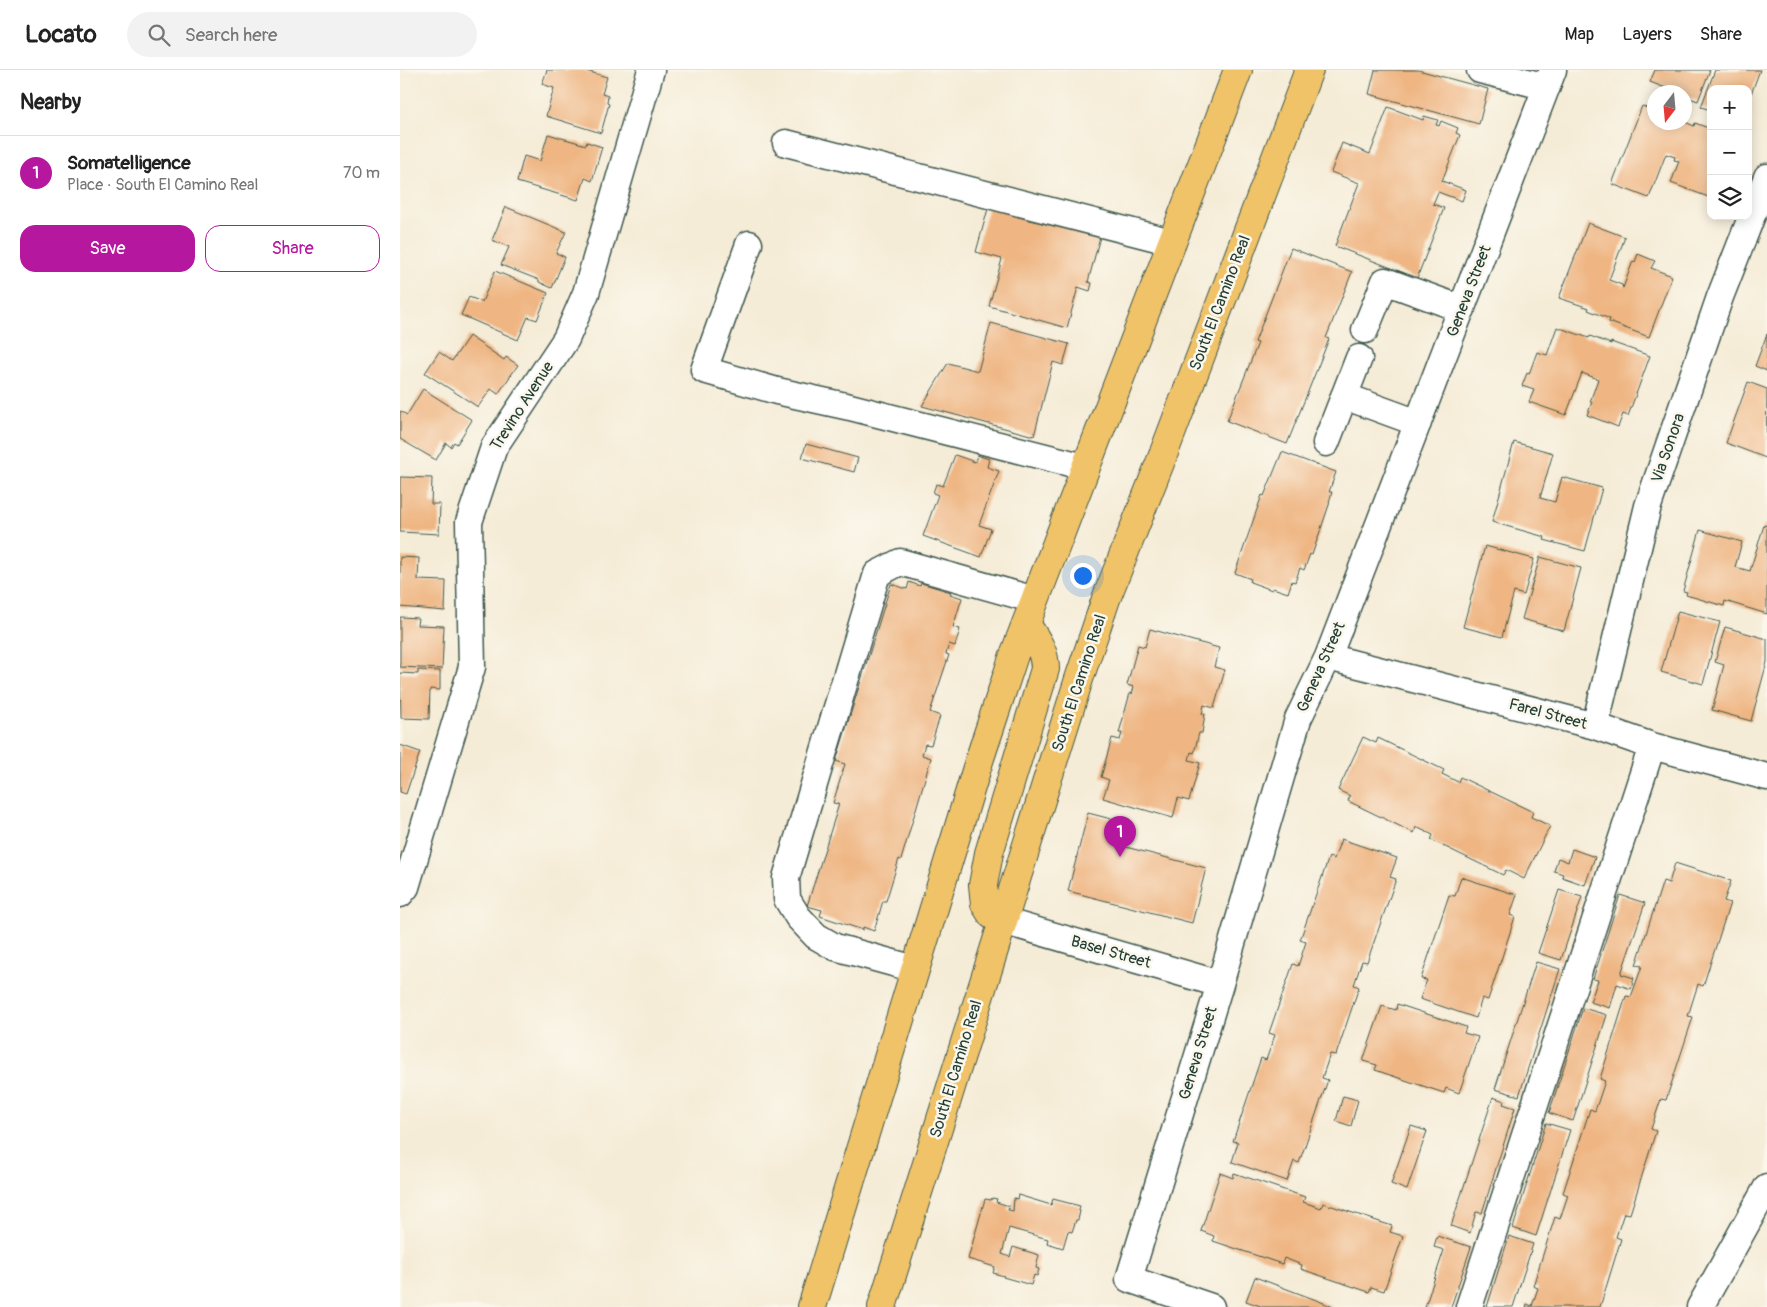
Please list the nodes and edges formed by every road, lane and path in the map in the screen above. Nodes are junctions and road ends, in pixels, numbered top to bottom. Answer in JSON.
{"nodes":[{"id":1,"x":651,"y":70,"type":"edge"},
{"id":2,"x":1238,"y":70,"type":"edge"},
{"id":3,"x":1308,"y":70,"type":"edge"},
{"id":4,"x":1480,"y":70,"type":"edge"},
{"id":5,"x":1550,"y":78,"type":"edge"},
{"id":6,"x":786,"y":142,"type":"dead end"},
{"id":7,"x":1767,"y":177,"type":"edge"},
{"id":8,"x":1172,"y":242,"type":"junction"},
{"id":9,"x":749,"y":244,"type":"dead end"},
{"id":10,"x":1462,"y":309,"type":"junction"},
{"id":11,"x":1365,"y":330,"type":"dead end"},
{"id":12,"x":1359,"y":358,"type":"dead end"},
{"id":13,"x":1344,"y":396,"type":"junction"},
{"id":14,"x":1418,"y":423,"type":"junction"},
{"id":15,"x":1326,"y":443,"type":"dead end"},
{"id":16,"x":1085,"y":467,"type":"junction"},
{"id":17,"x":1030,"y":612,"type":"junction"},
{"id":18,"x":1328,"y":657,"type":"junction"},
{"id":19,"x":1595,"y":726,"type":"junction"},
{"id":20,"x":1652,"y":746,"type":"junction"},
{"id":21,"x":1767,"y":777,"type":"edge"},
{"id":22,"x":400,"y":894,"type":"edge"},
{"id":23,"x":1003,"y":921,"type":"junction"},
{"id":24,"x":915,"y":970,"type":"junction"},
{"id":25,"x":1220,"y":984,"type":"junction"},
{"id":26,"x":1767,"y":1187,"type":"edge"},
{"id":27,"x":812,"y":1307,"type":"edge"},
{"id":28,"x":882,"y":1307,"type":"edge"},
{"id":29,"x":1211,"y":1307,"type":"edge"},
{"id":30,"x":1469,"y":1307,"type":"edge"},
{"id":31,"x":1700,"y":1307,"type":"edge"}],
"edges":[{"from":1,"to":22,"type":"street","name":"Trevino Avenue"},
{"from":2,"to":8,"type":"main road"},
{"from":3,"to":23,"type":"main road","name":"South El Camino Real"},
{"from":4,"to":5,"type":"street"},
{"from":5,"to":10,"type":"street","name":"Geneva Street"},
{"from":6,"to":8,"type":"street"},
{"from":7,"to":19,"type":"street","name":"Via Sonora"},
{"from":8,"to":16,"type":"main road"},
{"from":9,"to":16,"type":"street"},
{"from":10,"to":11,"type":"street"},
{"from":10,"to":14,"type":"street","name":"Geneva Street"},
{"from":12,"to":13,"type":"street"},
{"from":13,"to":14,"type":"street"},
{"from":13,"to":15,"type":"street"},
{"from":14,"to":18,"type":"street","name":"Geneva Street"},
{"from":16,"to":17,"type":"main road"},
{"from":17,"to":23,"type":"main road"},
{"from":17,"to":24,"type":"main road"},
{"from":17,"to":24,"type":"street"},
{"from":18,"to":19,"type":"street","name":"Farel Street"},
{"from":18,"to":25,"type":"street","name":"Geneva Street"},
{"from":19,"to":20,"type":"street","name":"Farel Street"},
{"from":20,"to":21,"type":"street","name":"Farel Street"},
{"from":20,"to":30,"type":"street"},
{"from":23,"to":25,"type":"street","name":"Basel Street"},
{"from":23,"to":28,"type":"main road","name":"South El Camino Real"},
{"from":24,"to":27,"type":"main road"},
{"from":25,"to":29,"type":"street","name":"Geneva Street"},
{"from":26,"to":31,"type":"street"}]}
